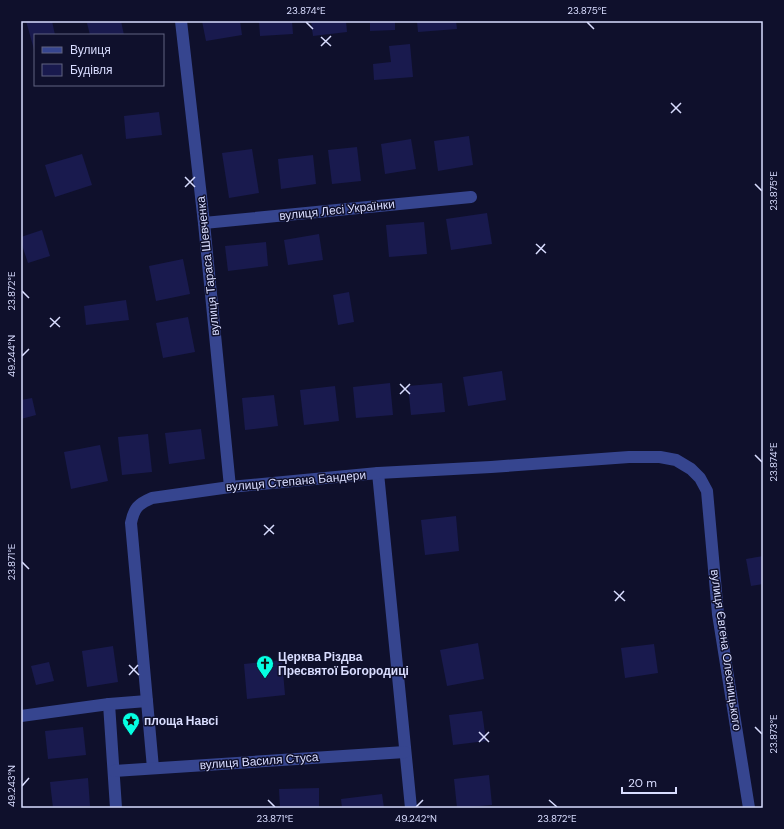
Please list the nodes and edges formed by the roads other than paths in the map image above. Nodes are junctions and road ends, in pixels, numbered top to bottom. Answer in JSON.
{"nodes":[{"id":1,"x":181,"y":21,"type":"edge"},
{"id":2,"x":471,"y":197,"type":"dead end"},
{"id":3,"x":204,"y":223,"type":"junction"},
{"id":4,"x":378,"y":474,"type":"junction"},
{"id":5,"x":230,"y":487,"type":"junction"},
{"id":6,"x":707,"y":491,"type":"joint"},
{"id":7,"x":147,"y":701,"type":"junction"},
{"id":8,"x":109,"y":704,"type":"junction"},
{"id":9,"x":21,"y":716,"type":"edge"},
{"id":10,"x":405,"y":752,"type":"junction"},
{"id":11,"x":153,"y":768,"type":"junction"},
{"id":12,"x":114,"y":771,"type":"junction"},
{"id":13,"x":116,"y":808,"type":"edge"},
{"id":14,"x":411,"y":808,"type":"edge"},
{"id":15,"x":749,"y":808,"type":"edge"}],
"edges":[{"from":1,"to":3,"type":"street","name":"вулиця Тараса Шевченка"},
{"from":2,"to":3,"type":"street","name":"вулиця Лесі Українки"},
{"from":3,"to":5,"type":"street","name":"вулиця Тараса Шевченка"},
{"from":4,"to":5,"type":"street","name":"вулиця Степана Бандери"},
{"from":4,"to":6,"type":"street","name":"вулиця Степана Бандери"},
{"from":4,"to":10,"type":"street"},
{"from":5,"to":7,"type":"street","name":"вулиця Степана Бандери"},
{"from":6,"to":15,"type":"street","name":"вулиця Євгена Олесницького"},
{"from":7,"to":8,"type":"street"},
{"from":7,"to":11,"type":"street","name":"вулиця Степана Бандери"},
{"from":8,"to":9,"type":"street"},
{"from":8,"to":12,"type":"street"},
{"from":10,"to":11,"type":"street","name":"вулиця Василя Стуса"},
{"from":10,"to":14,"type":"street"},
{"from":11,"to":12,"type":"street","name":"вулиця Василя Стуса"},
{"from":12,"to":13,"type":"street"}]}
